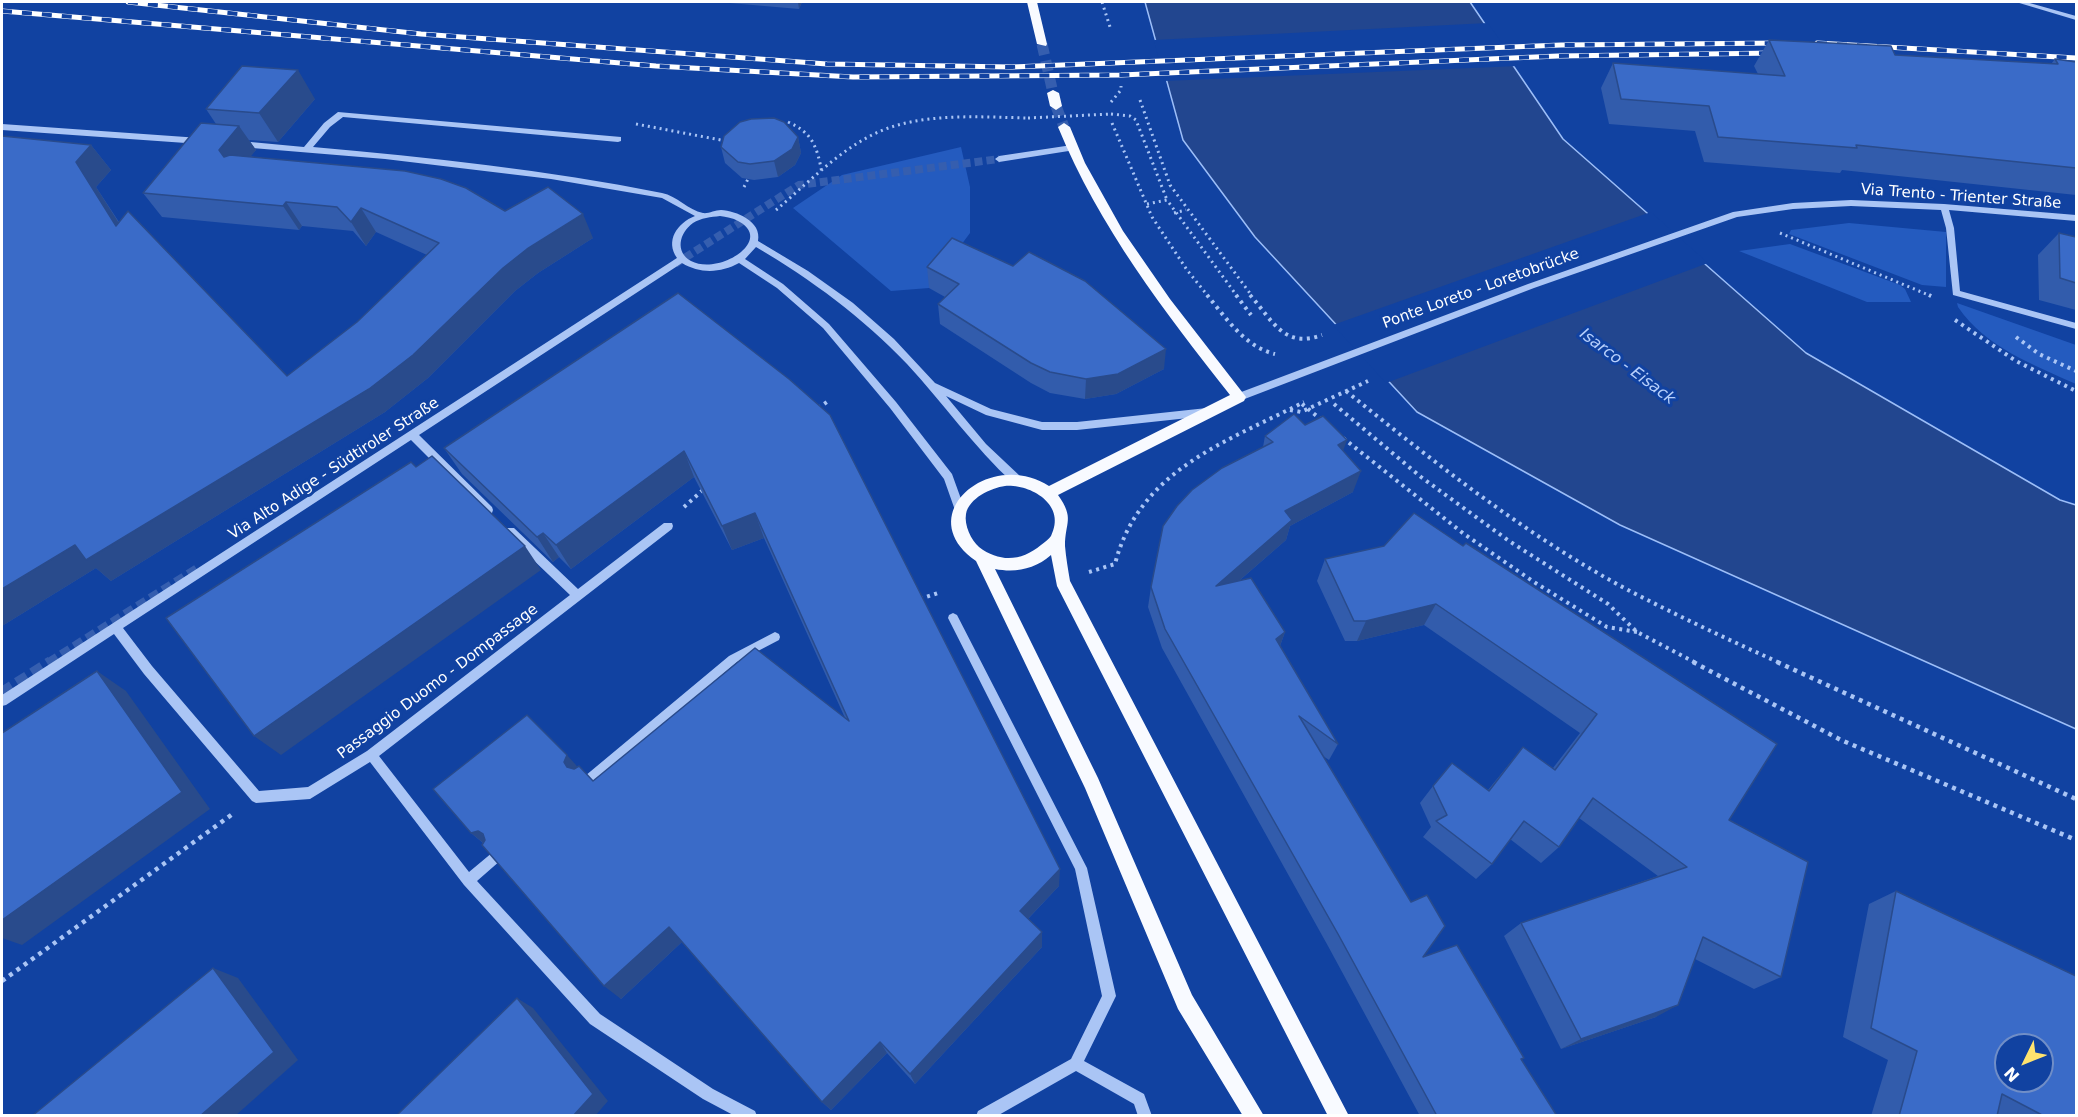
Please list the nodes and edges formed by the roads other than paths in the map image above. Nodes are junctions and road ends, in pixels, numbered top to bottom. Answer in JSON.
{"nodes":[{"id":1,"x":1032,"y":2,"type":"edge"},
{"id":2,"x":2020,"y":2,"type":"edge"},
{"id":3,"x":2076,"y":18,"type":"edge"},
{"id":4,"x":1042,"y":44,"type":"tunnel mouth"},
{"id":5,"x":1053,"y":93,"type":"tunnel mouth"},
{"id":6,"x":1056,"y":106,"type":"tunnel mouth"},
{"id":7,"x":2,"y":127,"type":"edge"},
{"id":8,"x":1064,"y":127,"type":"tunnel mouth"},
{"id":9,"x":618,"y":139,"type":"dead end"},
{"id":10,"x":209,"y":142,"type":"edge"},
{"id":11,"x":232,"y":143,"type":"edge"},
{"id":12,"x":266,"y":146,"type":"junction"},
{"id":13,"x":1072,"y":148,"type":"junction"},
{"id":14,"x":306,"y":149,"type":"junction"},
{"id":15,"x":260,"y":153,"type":"dead end"},
{"id":16,"x":999,"y":159,"type":"tunnel mouth"},
{"id":17,"x":1944,"y":207,"type":"junction"},
{"id":18,"x":1736,"y":214,"type":"joint"},
{"id":19,"x":702,"y":216,"type":"junction"},
{"id":20,"x":2076,"y":218,"type":"edge"},
{"id":21,"x":755,"y":243,"type":"junction"},
{"id":22,"x":681,"y":260,"type":"junction"},
{"id":23,"x":740,"y":260,"type":"junction"},
{"id":24,"x":2076,"y":326,"type":"edge"},
{"id":25,"x":930,"y":385,"type":"junction"},
{"id":26,"x":1239,"y":397,"type":"junction"},
{"id":27,"x":1207,"y":412,"type":"junction"},
{"id":28,"x":413,"y":436,"type":"junction"},
{"id":29,"x":1017,"y":480,"type":"junction"},
{"id":30,"x":1048,"y":493,"type":"junction"},
{"id":31,"x":960,"y":510,"type":"junction"},
{"id":32,"x":493,"y":516,"type":"edge"},
{"id":33,"x":502,"y":524,"type":"edge"},
{"id":34,"x":668,"y":526,"type":"road end"},
{"id":35,"x":1058,"y":540,"type":"junction"},
{"id":36,"x":983,"y":560,"type":"junction"},
{"id":37,"x":577,"y":595,"type":"junction"},
{"id":38,"x":952,"y":618,"type":"dead end"},
{"id":39,"x":116,"y":628,"type":"junction"},
{"id":40,"x":775,"y":637,"type":"dead end"},
{"id":41,"x":2,"y":701,"type":"edge"},
{"id":42,"x":371,"y":755,"type":"junction"},
{"id":43,"x":589,"y":780,"type":"edge"},
{"id":44,"x":497,"y":856,"type":"edge"},
{"id":45,"x":468,"y":881,"type":"junction"},
{"id":46,"x":1076,"y":1064,"type":"junction"},
{"id":47,"x":750,"y":1116,"type":"edge"},
{"id":48,"x":983,"y":1116,"type":"edge"},
{"id":49,"x":1145,"y":1116,"type":"edge"},
{"id":50,"x":1254,"y":1116,"type":"edge"},
{"id":51,"x":1339,"y":1116,"type":"edge"}],
"edges":[{"from":1,"to":4,"type":"main road"},
{"from":2,"to":3,"type":"street"},
{"from":5,"to":6,"type":"main road"},
{"from":7,"to":10,"type":"street"},
{"from":8,"to":13,"type":"main road"},
{"from":9,"to":14,"type":"street"},
{"from":11,"to":12,"type":"street"},
{"from":12,"to":14,"type":"street"},
{"from":12,"to":15,"type":"street"},
{"from":13,"to":16,"type":"street"},
{"from":13,"to":26,"type":"main road"},
{"from":14,"to":19,"type":"street"},
{"from":17,"to":18,"type":"street","name":"Via Trento - Trienter Straße"},
{"from":17,"to":20,"type":"street","name":"Via Trento - Trienter Straße"},
{"from":17,"to":24,"type":"street"},
{"from":18,"to":26,"type":"street","name":"Ponte Loreto - Loretobrücke"},
{"from":19,"to":21,"type":"street"},
{"from":19,"to":22,"type":"street"},
{"from":21,"to":23,"type":"street"},
{"from":21,"to":25,"type":"street"},
{"from":22,"to":23,"type":"street"},
{"from":22,"to":28,"type":"street","name":"Via Alto Adige - Südtiroler Straße"},
{"from":23,"to":31,"type":"street"},
{"from":25,"to":27,"type":"street"},
{"from":25,"to":29,"type":"street"},
{"from":26,"to":27,"type":"main road"},
{"from":27,"to":30,"type":"main road"},
{"from":28,"to":32,"type":"street"},
{"from":28,"to":39,"type":"street","name":"Via Alto Adige - Südtiroler Straße"},
{"from":29,"to":30,"type":"main road"},
{"from":29,"to":31,"type":"main road"},
{"from":30,"to":35,"type":"main road"},
{"from":31,"to":36,"type":"main road"},
{"from":33,"to":37,"type":"street"},
{"from":34,"to":37,"type":"street","name":"Passaggio Duomo - Dompassage"},
{"from":35,"to":36,"type":"main road"},
{"from":35,"to":51,"type":"main road"},
{"from":36,"to":50,"type":"main road"},
{"from":37,"to":42,"type":"street","name":"Passaggio Duomo - Dompassage"},
{"from":38,"to":46,"type":"street"},
{"from":39,"to":41,"type":"street","name":"Via Alto Adige - Südtiroler Straße"},
{"from":39,"to":42,"type":"street","name":"Passaggio Duomo - Dompassage"},
{"from":40,"to":43,"type":"street"},
{"from":42,"to":45,"type":"street"},
{"from":44,"to":45,"type":"street"},
{"from":45,"to":47,"type":"street"},
{"from":46,"to":48,"type":"street"},
{"from":46,"to":49,"type":"street"}]}
